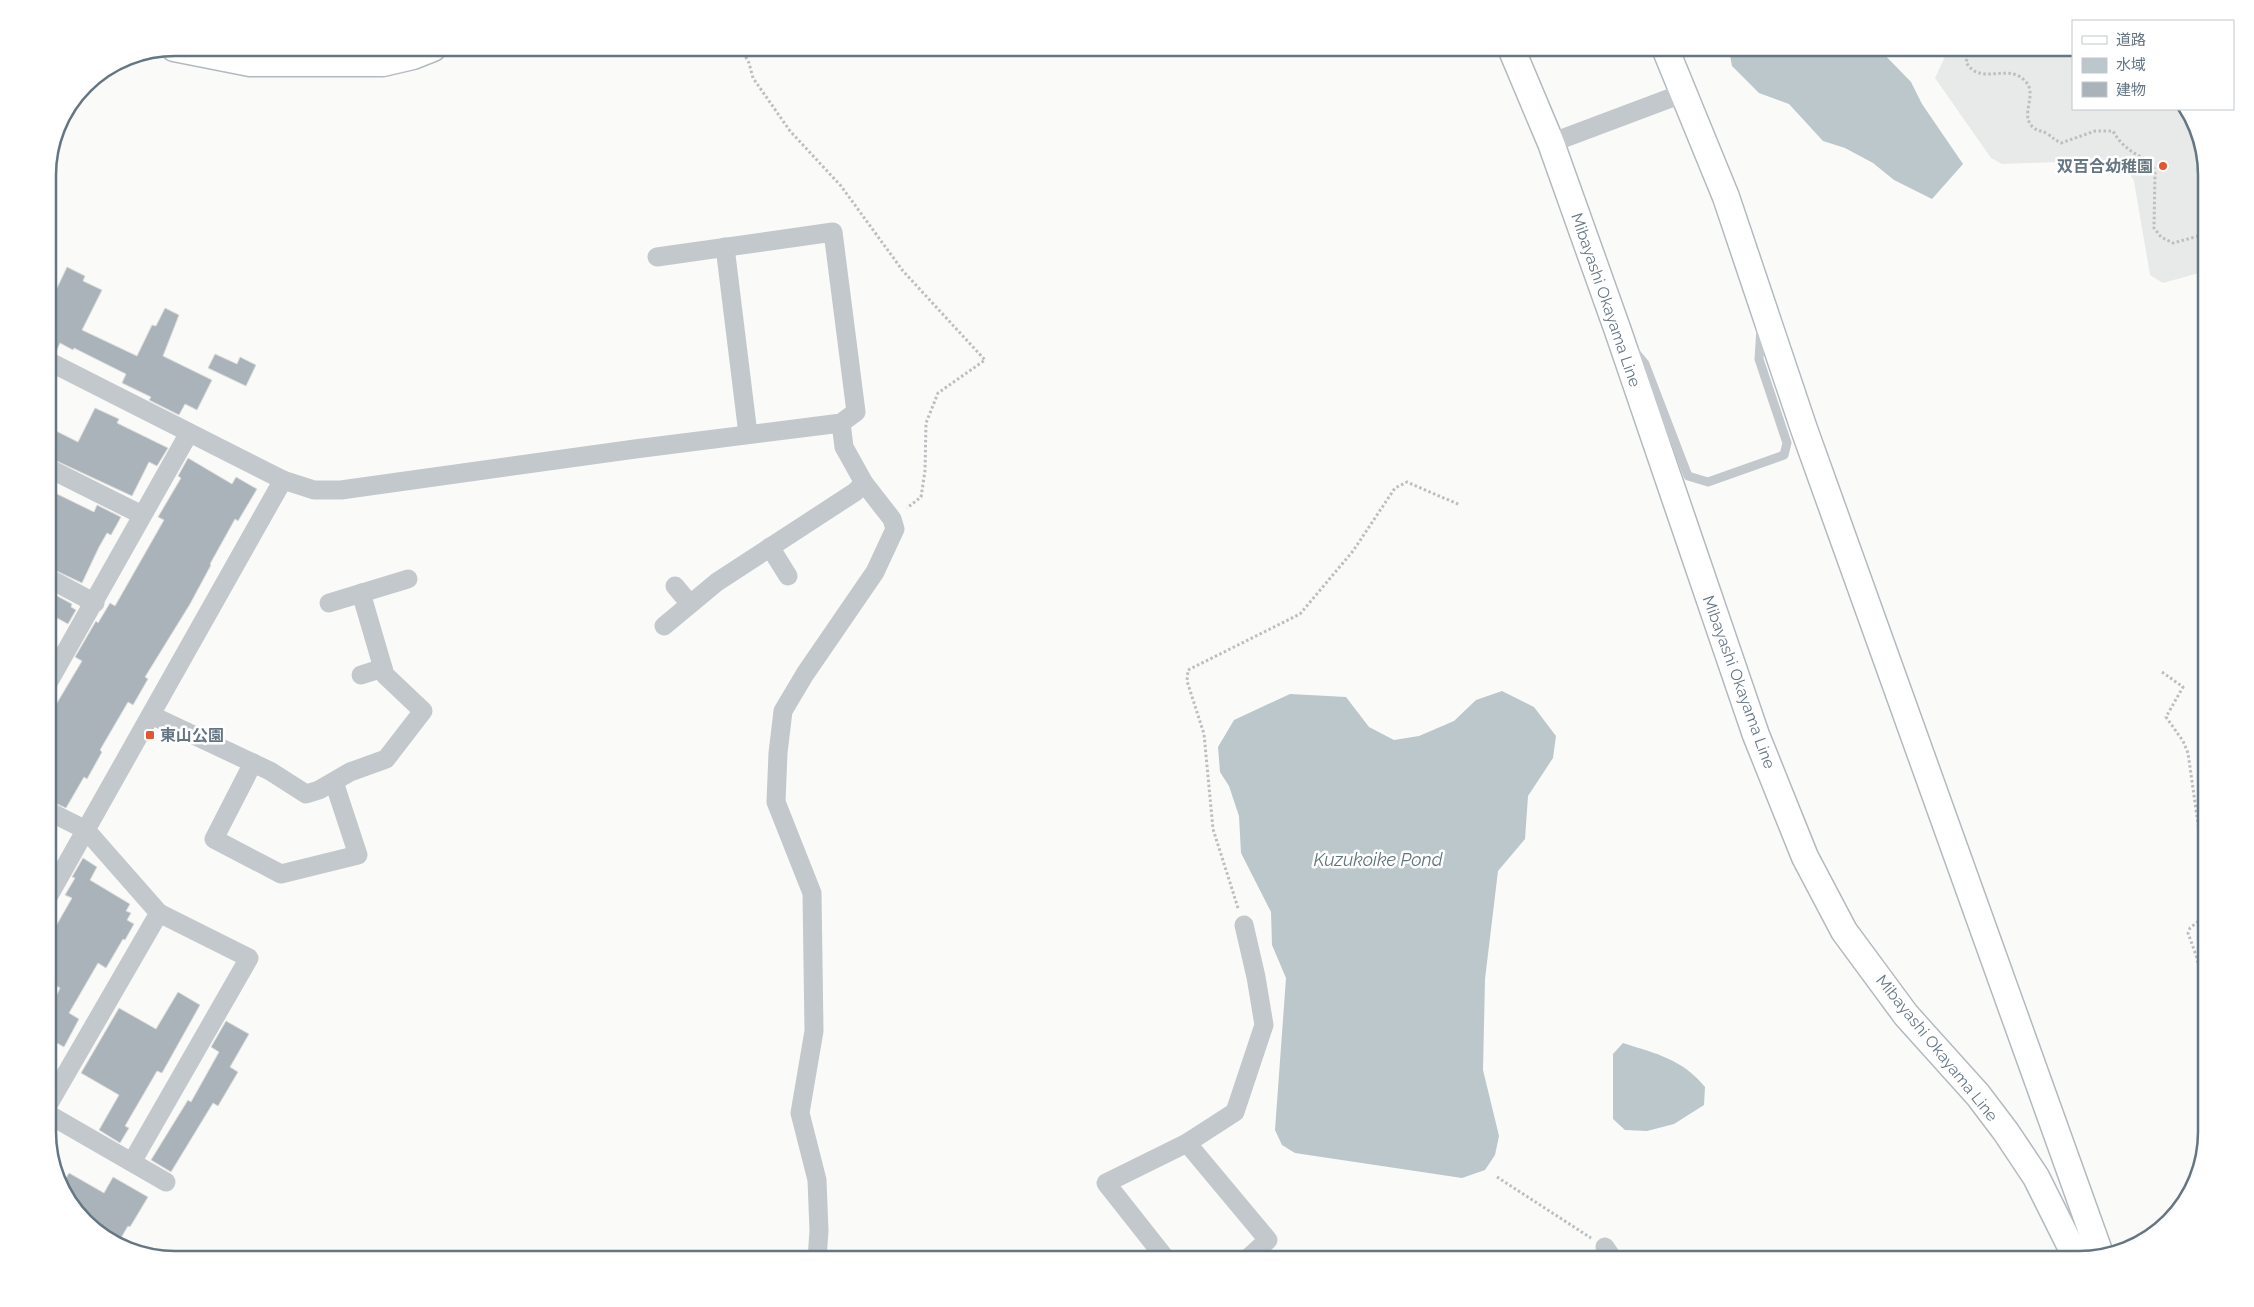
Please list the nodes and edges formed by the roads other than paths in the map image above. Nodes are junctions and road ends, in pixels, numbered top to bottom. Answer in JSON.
{"nodes":[{"id":1,"x":1514,"y":56,"type":"edge"},
{"id":2,"x":1668,"y":56,"type":"edge"},
{"id":3,"x":219,"y":57,"type":"edge"},
{"id":4,"x":409,"y":57,"type":"edge"},
{"id":5,"x":1684,"y":93,"type":"junction"},
{"id":6,"x":1551,"y":143,"type":"junction"},
{"id":7,"x":725,"y":247,"type":"junction"},
{"id":8,"x":657,"y":256,"type":"dead end"},
{"id":9,"x":1762,"y":300,"type":"junction"},
{"id":10,"x":1618,"y":331,"type":"junction"},
{"id":11,"x":57,"y":366,"type":"edge"},
{"id":12,"x":841,"y":423,"type":"junction"},
{"id":13,"x":189,"y":433,"type":"junction"},
{"id":14,"x":748,"y":434,"type":"junction"},
{"id":15,"x":57,"y":472,"type":"edge"},
{"id":16,"x":283,"y":480,"type":"junction"},
{"id":17,"x":864,"y":483,"type":"junction"},
{"id":18,"x":142,"y":515,"type":"junction"},
{"id":19,"x":770,"y":547,"type":"junction"},
{"id":20,"x":788,"y":576,"type":"dead end"},
{"id":21,"x":408,"y":579,"type":"dead end"},
{"id":22,"x":57,"y":583,"type":"edge"},
{"id":23,"x":675,"y":586,"type":"dead end"},
{"id":24,"x":361,"y":593,"type":"junction"},
{"id":25,"x":95,"y":603,"type":"junction"},
{"id":26,"x":329,"y":603,"type":"dead end"},
{"id":27,"x":690,"y":604,"type":"junction"},
{"id":28,"x":664,"y":626,"type":"dead end"},
{"id":29,"x":57,"y":668,"type":"edge"},
{"id":30,"x":383,"y":668,"type":"junction"},
{"id":31,"x":361,"y":675,"type":"dead end"},
{"id":32,"x":151,"y":715,"type":"junction"},
{"id":33,"x":254,"y":763,"type":"junction"},
{"id":34,"x":334,"y":782,"type":"junction"},
{"id":35,"x":57,"y":816,"type":"edge"},
{"id":36,"x":86,"y":830,"type":"junction"},
{"id":37,"x":57,"y":881,"type":"edge"},
{"id":38,"x":159,"y":913,"type":"junction"},
{"id":39,"x":1244,"y":925,"type":"road end"},
{"id":40,"x":57,"y":1089,"type":"edge"},
{"id":41,"x":57,"y":1119,"type":"edge"},
{"id":42,"x":1187,"y":1143,"type":"junction"},
{"id":43,"x":132,"y":1162,"type":"junction"},
{"id":44,"x":166,"y":1182,"type":"dead end"},
{"id":45,"x":2098,"y":1249,"type":"edge"},
{"id":46,"x":818,"y":1251,"type":"edge"},
{"id":47,"x":1159,"y":1251,"type":"edge"},
{"id":48,"x":1256,"y":1251,"type":"edge"},
{"id":49,"x":2073,"y":1251,"type":"edge"}],
"edges":[{"from":1,"to":6,"type":"main road","name":"Mibayashi Okayama Line"},
{"from":2,"to":5,"type":"main road"},
{"from":3,"to":4,"type":"main road"},
{"from":5,"to":6,"type":"street"},
{"from":5,"to":9,"type":"main road"},
{"from":6,"to":10,"type":"main road","name":"Mibayashi Okayama Line"},
{"from":7,"to":8,"type":"street"},
{"from":7,"to":12,"type":"street"},
{"from":7,"to":14,"type":"street"},
{"from":9,"to":10,"type":"lane"},
{"from":9,"to":45,"type":"main road"},
{"from":10,"to":49,"type":"main road","name":"Mibayashi Okayama Line"},
{"from":11,"to":13,"type":"street"},
{"from":12,"to":14,"type":"street"},
{"from":12,"to":17,"type":"street"},
{"from":13,"to":16,"type":"street"},
{"from":13,"to":18,"type":"street"},
{"from":14,"to":16,"type":"street"},
{"from":15,"to":18,"type":"street"},
{"from":16,"to":32,"type":"street"},
{"from":17,"to":19,"type":"street"},
{"from":17,"to":46,"type":"street"},
{"from":18,"to":25,"type":"street"},
{"from":19,"to":20,"type":"street"},
{"from":19,"to":27,"type":"street"},
{"from":21,"to":24,"type":"street"},
{"from":22,"to":25,"type":"street"},
{"from":23,"to":27,"type":"street"},
{"from":24,"to":26,"type":"street"},
{"from":24,"to":30,"type":"street"},
{"from":25,"to":29,"type":"street"},
{"from":27,"to":28,"type":"street"},
{"from":30,"to":31,"type":"street"},
{"from":30,"to":34,"type":"street"},
{"from":32,"to":33,"type":"street"},
{"from":32,"to":36,"type":"street"},
{"from":33,"to":34,"type":"street"},
{"from":33,"to":34,"type":"street"},
{"from":35,"to":36,"type":"street"},
{"from":36,"to":37,"type":"street"},
{"from":36,"to":38,"type":"street"},
{"from":38,"to":40,"type":"street"},
{"from":38,"to":43,"type":"street"},
{"from":39,"to":42,"type":"street"},
{"from":41,"to":43,"type":"street"},
{"from":42,"to":47,"type":"street"},
{"from":42,"to":48,"type":"street"},
{"from":43,"to":44,"type":"street"}]}
